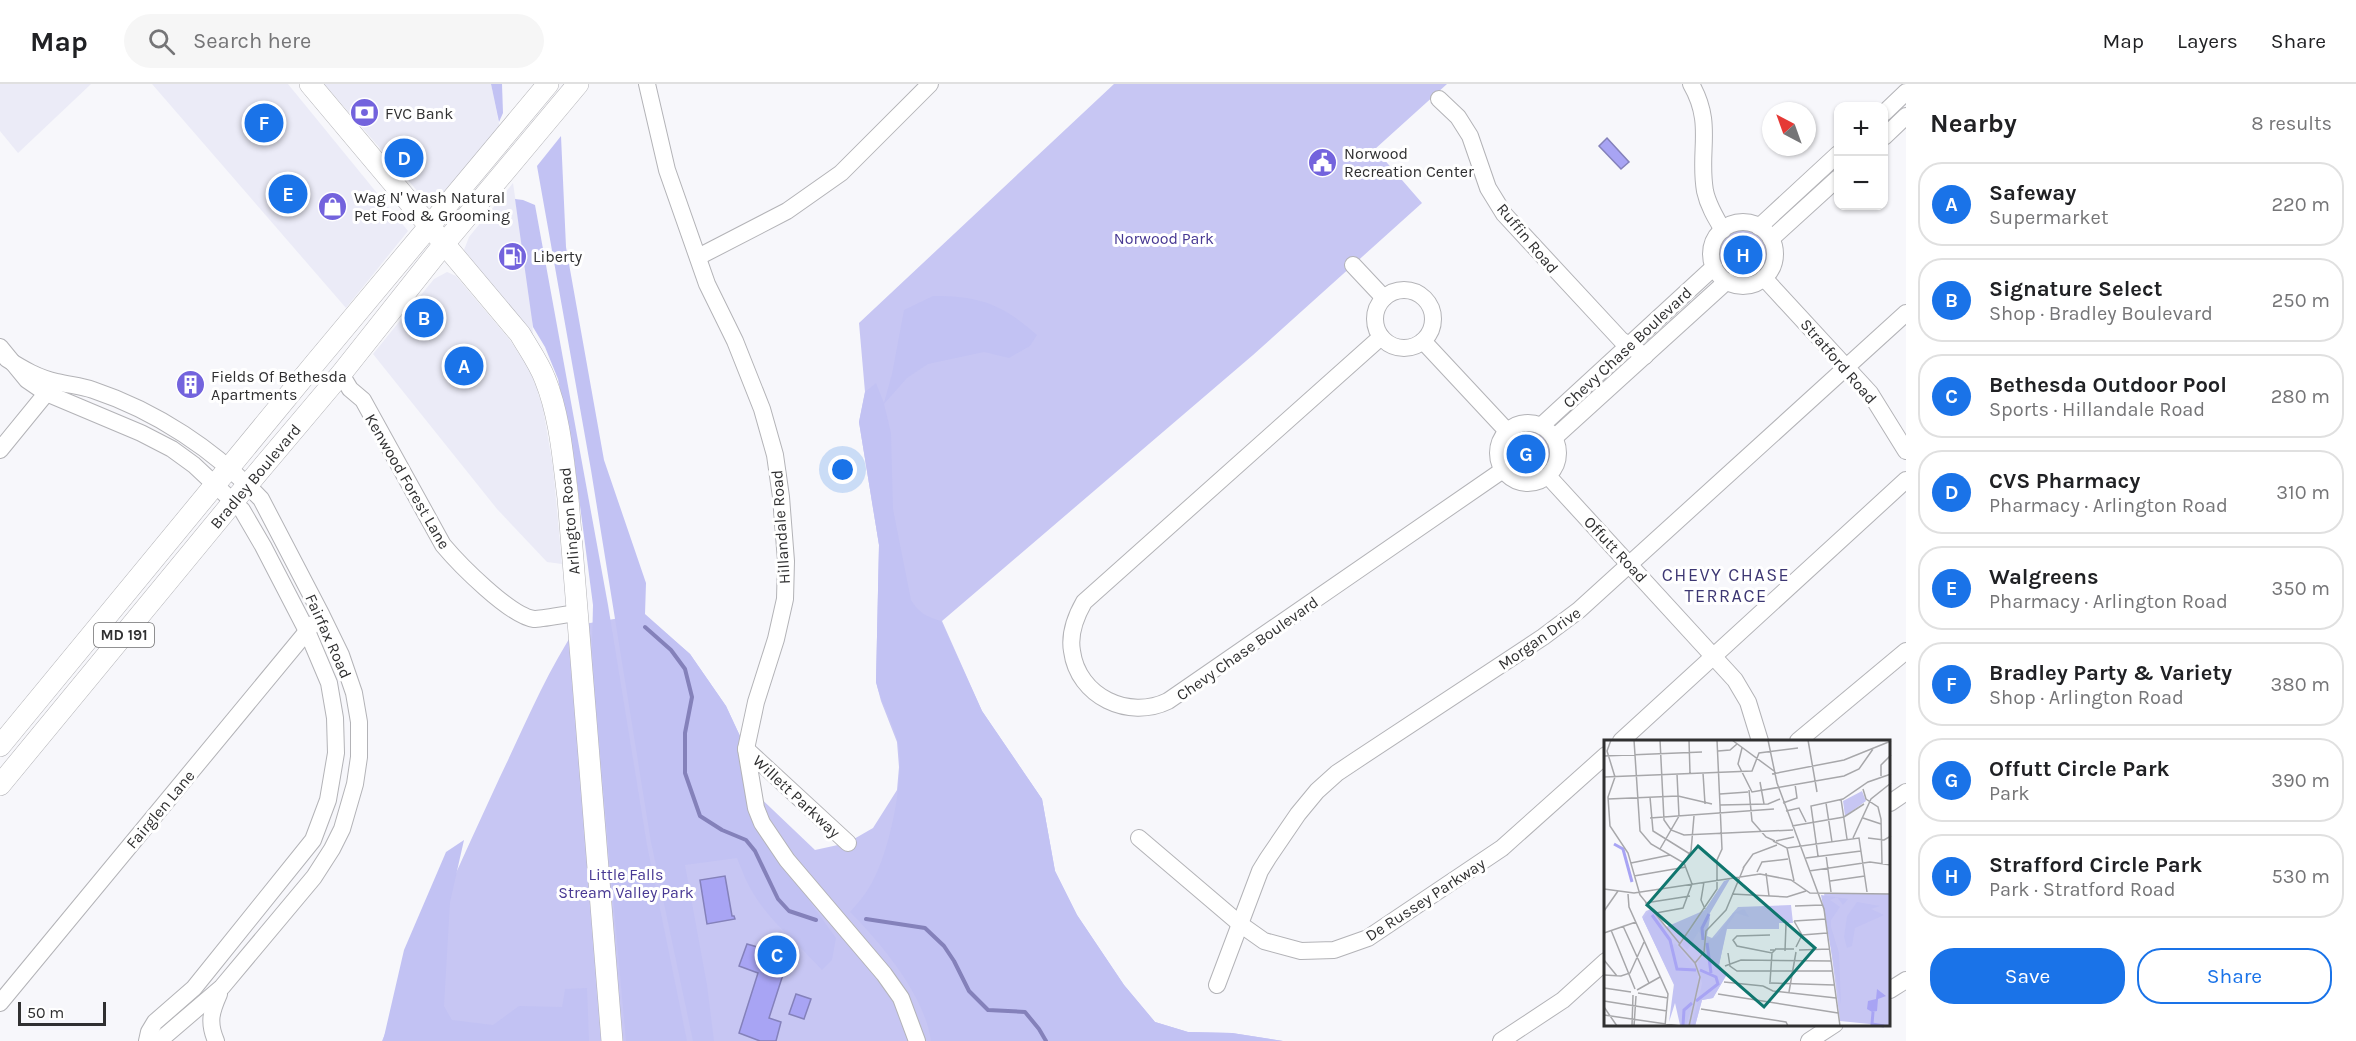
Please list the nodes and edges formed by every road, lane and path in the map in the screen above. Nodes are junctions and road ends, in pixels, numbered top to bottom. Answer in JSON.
{"nodes":[{"id":1,"x":310,"y":84,"type":"edge"},
{"id":2,"x":548,"y":84,"type":"edge"},
{"id":3,"x":578,"y":84,"type":"edge"},
{"id":4,"x":648,"y":84,"type":"edge"},
{"id":5,"x":930,"y":84,"type":"edge"},
{"id":6,"x":1691,"y":84,"type":"edge"},
{"id":7,"x":1906,"y":92,"type":"edge"},
{"id":8,"x":1439,"y":99,"type":"dead end"},
{"id":9,"x":1888,"y":108,"type":"edge"},
{"id":10,"x":1888,"y":112,"type":"edge"},
{"id":11,"x":1903,"y":120,"type":"edge"},
{"id":12,"x":1888,"y":133,"type":"edge"},
{"id":13,"x":1837,"y":156,"type":"edge"},
{"id":14,"x":1834,"y":183,"type":"edge"},
{"id":15,"x":429,"y":226,"type":"junction"},
{"id":16,"x":1759,"y":227,"type":"junction"},
{"id":17,"x":1723,"y":230,"type":"junction"},
{"id":18,"x":1771,"y":240,"type":"junction"},
{"id":19,"x":444,"y":244,"type":"junction"},
{"id":20,"x":698,"y":257,"type":"junction"},
{"id":21,"x":1353,"y":265,"type":"dead end"},
{"id":22,"x":1714,"y":267,"type":"junction"},
{"id":23,"x":1764,"y":278,"type":"junction"},
{"id":24,"x":1727,"y":282,"type":"junction"},
{"id":25,"x":1384,"y":292,"type":"junction"},
{"id":26,"x":1906,"y":313,"type":"edge"},
{"id":27,"x":1381,"y":337,"type":"junction"},
{"id":28,"x":1423,"y":341,"type":"junction"},
{"id":29,"x":1629,"y":345,"type":"junction"},
{"id":30,"x":1645,"y":356,"type":"junction"},
{"id":31,"x":2,"y":357,"type":"edge"},
{"id":32,"x":1847,"y":367,"type":"junction"},
{"id":33,"x":346,"y":381,"type":"junction"},
{"id":34,"x":51,"y":388,"type":"junction"},
{"id":35,"x":1540,"y":426,"type":"junction"},
{"id":36,"x":1507,"y":431,"type":"junction"},
{"id":37,"x":1554,"y":438,"type":"junction"},
{"id":38,"x":0,"y":450,"type":"edge"},
{"id":39,"x":1906,"y":451,"type":"edge"},
{"id":40,"x":229,"y":469,"type":"junction"},
{"id":41,"x":1503,"y":470,"type":"junction"},
{"id":42,"x":1548,"y":476,"type":"junction"},
{"id":43,"x":1906,"y":480,"type":"edge"},
{"id":44,"x":214,"y":485,"type":"junction"},
{"id":45,"x":248,"y":485,"type":"junction"},
{"id":46,"x":233,"y":502,"type":"junction"},
{"id":47,"x":1630,"y":564,"type":"junction"},
{"id":48,"x":577,"y":613,"type":"junction"},
{"id":49,"x":321,"y":614,"type":"junction"},
{"id":50,"x":307,"y":631,"type":"junction"},
{"id":51,"x":1906,"y":651,"type":"edge"},
{"id":52,"x":1715,"y":657,"type":"junction"},
{"id":53,"x":1622,"y":740,"type":"edge"},
{"id":54,"x":1761,"y":740,"type":"edge"},
{"id":55,"x":1799,"y":740,"type":"edge"},
{"id":56,"x":0,"y":746,"type":"edge"},
{"id":57,"x":746,"y":749,"type":"junction"},
{"id":58,"x":1604,"y":757,"type":"edge"},
{"id":59,"x":0,"y":785,"type":"edge"},
{"id":60,"x":1906,"y":792,"type":"edge"},
{"id":61,"x":1891,"y":802,"type":"edge"},
{"id":62,"x":1139,"y":838,"type":"dead end"},
{"id":63,"x":848,"y":843,"type":"dead end"},
{"id":64,"x":1240,"y":924,"type":"junction"},
{"id":65,"x":246,"y":926,"type":"junction"},
{"id":66,"x":262,"y":940,"type":"junction"},
{"id":67,"x":1604,"y":963,"type":"edge"},
{"id":68,"x":1906,"y":980,"type":"edge"},
{"id":69,"x":1217,"y":985,"type":"dead end"},
{"id":70,"x":222,"y":987,"type":"junction"},
{"id":71,"x":1891,"y":989,"type":"edge"},
{"id":72,"x":0,"y":1003,"type":"edge"},
{"id":73,"x":1832,"y":1026,"type":"edge"},
{"id":74,"x":147,"y":1041,"type":"edge"},
{"id":75,"x":159,"y":1041,"type":"edge"},
{"id":76,"x":216,"y":1041,"type":"edge"},
{"id":77,"x":612,"y":1041,"type":"edge"},
{"id":78,"x":917,"y":1041,"type":"edge"},
{"id":79,"x":1501,"y":1041,"type":"edge"},
{"id":80,"x":1809,"y":1041,"type":"edge"}],
"edges":[{"from":1,"to":15,"type":"main road","name":"Arlington Road"},
{"from":2,"to":15,"type":"main road","name":"Bradley Boulevard","number":"MD 191"},
{"from":3,"to":19,"type":"main road","name":"Bradley Boulevard","number":"MD 191"},
{"from":4,"to":20,"type":"street","name":"Hillandale Road"},
{"from":5,"to":20,"type":"street"},
{"from":6,"to":17,"type":"street"},
{"from":7,"to":9,"type":"street"},
{"from":8,"to":29,"type":"street","name":"Ruffin Road"},
{"from":10,"to":11,"type":"street"},
{"from":11,"to":12,"type":"street"},
{"from":13,"to":16,"type":"street"},
{"from":14,"to":18,"type":"street"},
{"from":15,"to":19,"type":"main road","name":"Arlington Road"},
{"from":15,"to":40,"type":"main road","name":"Bradley Boulevard","number":"MD 191"},
{"from":16,"to":17,"type":"street"},
{"from":16,"to":18,"type":"street"},
{"from":17,"to":22,"type":"street"},
{"from":18,"to":23,"type":"street"},
{"from":19,"to":33,"type":"main road","name":"Bradley Boulevard","number":"MD 191"},
{"from":19,"to":48,"type":"main road","name":"Arlington Road"},
{"from":20,"to":57,"type":"street","name":"Hillandale Road"},
{"from":21,"to":25,"type":"street"},
{"from":22,"to":24,"type":"street"},
{"from":22,"to":29,"type":"street","name":"Chevy Chase Boulevard"},
{"from":23,"to":24,"type":"street"},
{"from":23,"to":32,"type":"street","name":"Stratford Road"},
{"from":24,"to":30,"type":"street","name":"Chevy Chase Boulevard"},
{"from":25,"to":27,"type":"street"},
{"from":25,"to":28,"type":"street"},
{"from":26,"to":32,"type":"street","name":"Morgan Drive"},
{"from":27,"to":28,"type":"street"},
{"from":27,"to":41,"type":"street","name":"Chevy Chase Boulevard"},
{"from":28,"to":36,"type":"street"},
{"from":29,"to":30,"type":"street","name":"Ruffin Road"},
{"from":29,"to":35,"type":"street","name":"Chevy Chase Boulevard"},
{"from":30,"to":37,"type":"street","name":"Chevy Chase Boulevard"},
{"from":31,"to":34,"type":"street","name":"Fairfax Road"},
{"from":32,"to":39,"type":"street","name":"Stratford Road"},
{"from":32,"to":47,"type":"street","name":"Morgan Drive"},
{"from":33,"to":45,"type":"main road","name":"Bradley Boulevard","number":"MD 191"},
{"from":33,"to":48,"type":"street","name":"Kenwood Forest Lane"},
{"from":34,"to":38,"type":"street"},
{"from":34,"to":40,"type":"street","name":"Fairfax Road"},
{"from":34,"to":44,"type":"street","name":"Fairfax Road"},
{"from":35,"to":36,"type":"street"},
{"from":35,"to":37,"type":"street"},
{"from":36,"to":41,"type":"street"},
{"from":37,"to":42,"type":"street"},
{"from":40,"to":44,"type":"main road","name":"Bradley Boulevard","number":"MD 191"},
{"from":40,"to":45,"type":"street","name":"Fairfax Road"},
{"from":41,"to":42,"type":"street"},
{"from":42,"to":47,"type":"street","name":"Offutt Road"},
{"from":43,"to":52,"type":"street"},
{"from":44,"to":46,"type":"street","name":"Fairfax Road"},
{"from":44,"to":56,"type":"main road","name":"Bradley Boulevard","number":"MD 191"},
{"from":45,"to":46,"type":"main road","name":"Bradley Boulevard","number":"MD 191"},
{"from":45,"to":49,"type":"street","name":"Fairfax Road"},
{"from":46,"to":50,"type":"street","name":"Fairfax Road"},
{"from":46,"to":59,"type":"main road","name":"Bradley Boulevard","number":"MD 191"},
{"from":47,"to":52,"type":"street","name":"Offutt Road"},
{"from":47,"to":64,"type":"street","name":"Morgan Drive"},
{"from":48,"to":77,"type":"main road","name":"Arlington Road"},
{"from":49,"to":50,"type":"street","name":"Fairglen Lane"},
{"from":49,"to":66,"type":"street","name":"Fairfax Road"},
{"from":50,"to":65,"type":"street","name":"Fairfax Road"},
{"from":50,"to":72,"type":"street","name":"Fairglen Lane"},
{"from":51,"to":55,"type":"street"},
{"from":52,"to":53,"type":"street"},
{"from":52,"to":54,"type":"street","name":"Offutt Road"},
{"from":57,"to":63,"type":"street","name":"Willett Parkway"},
{"from":57,"to":78,"type":"street","name":"Hillandale Road"},
{"from":58,"to":64,"type":"street","name":"De Russey Parkway"},
{"from":60,"to":61,"type":"street"},
{"from":62,"to":64,"type":"street","name":"De Russey Parkway"},
{"from":64,"to":69,"type":"street","name":"Morgan Drive"},
{"from":65,"to":66,"type":"street"},
{"from":65,"to":74,"type":"street","name":"Fairfax Road"},
{"from":66,"to":70,"type":"street","name":"Fairfax Road"},
{"from":67,"to":79,"type":"street"},
{"from":68,"to":71,"type":"street"},
{"from":70,"to":75,"type":"street","name":"Fairfax Road"},
{"from":70,"to":76,"type":"street"},
{"from":73,"to":80,"type":"street"}]}
